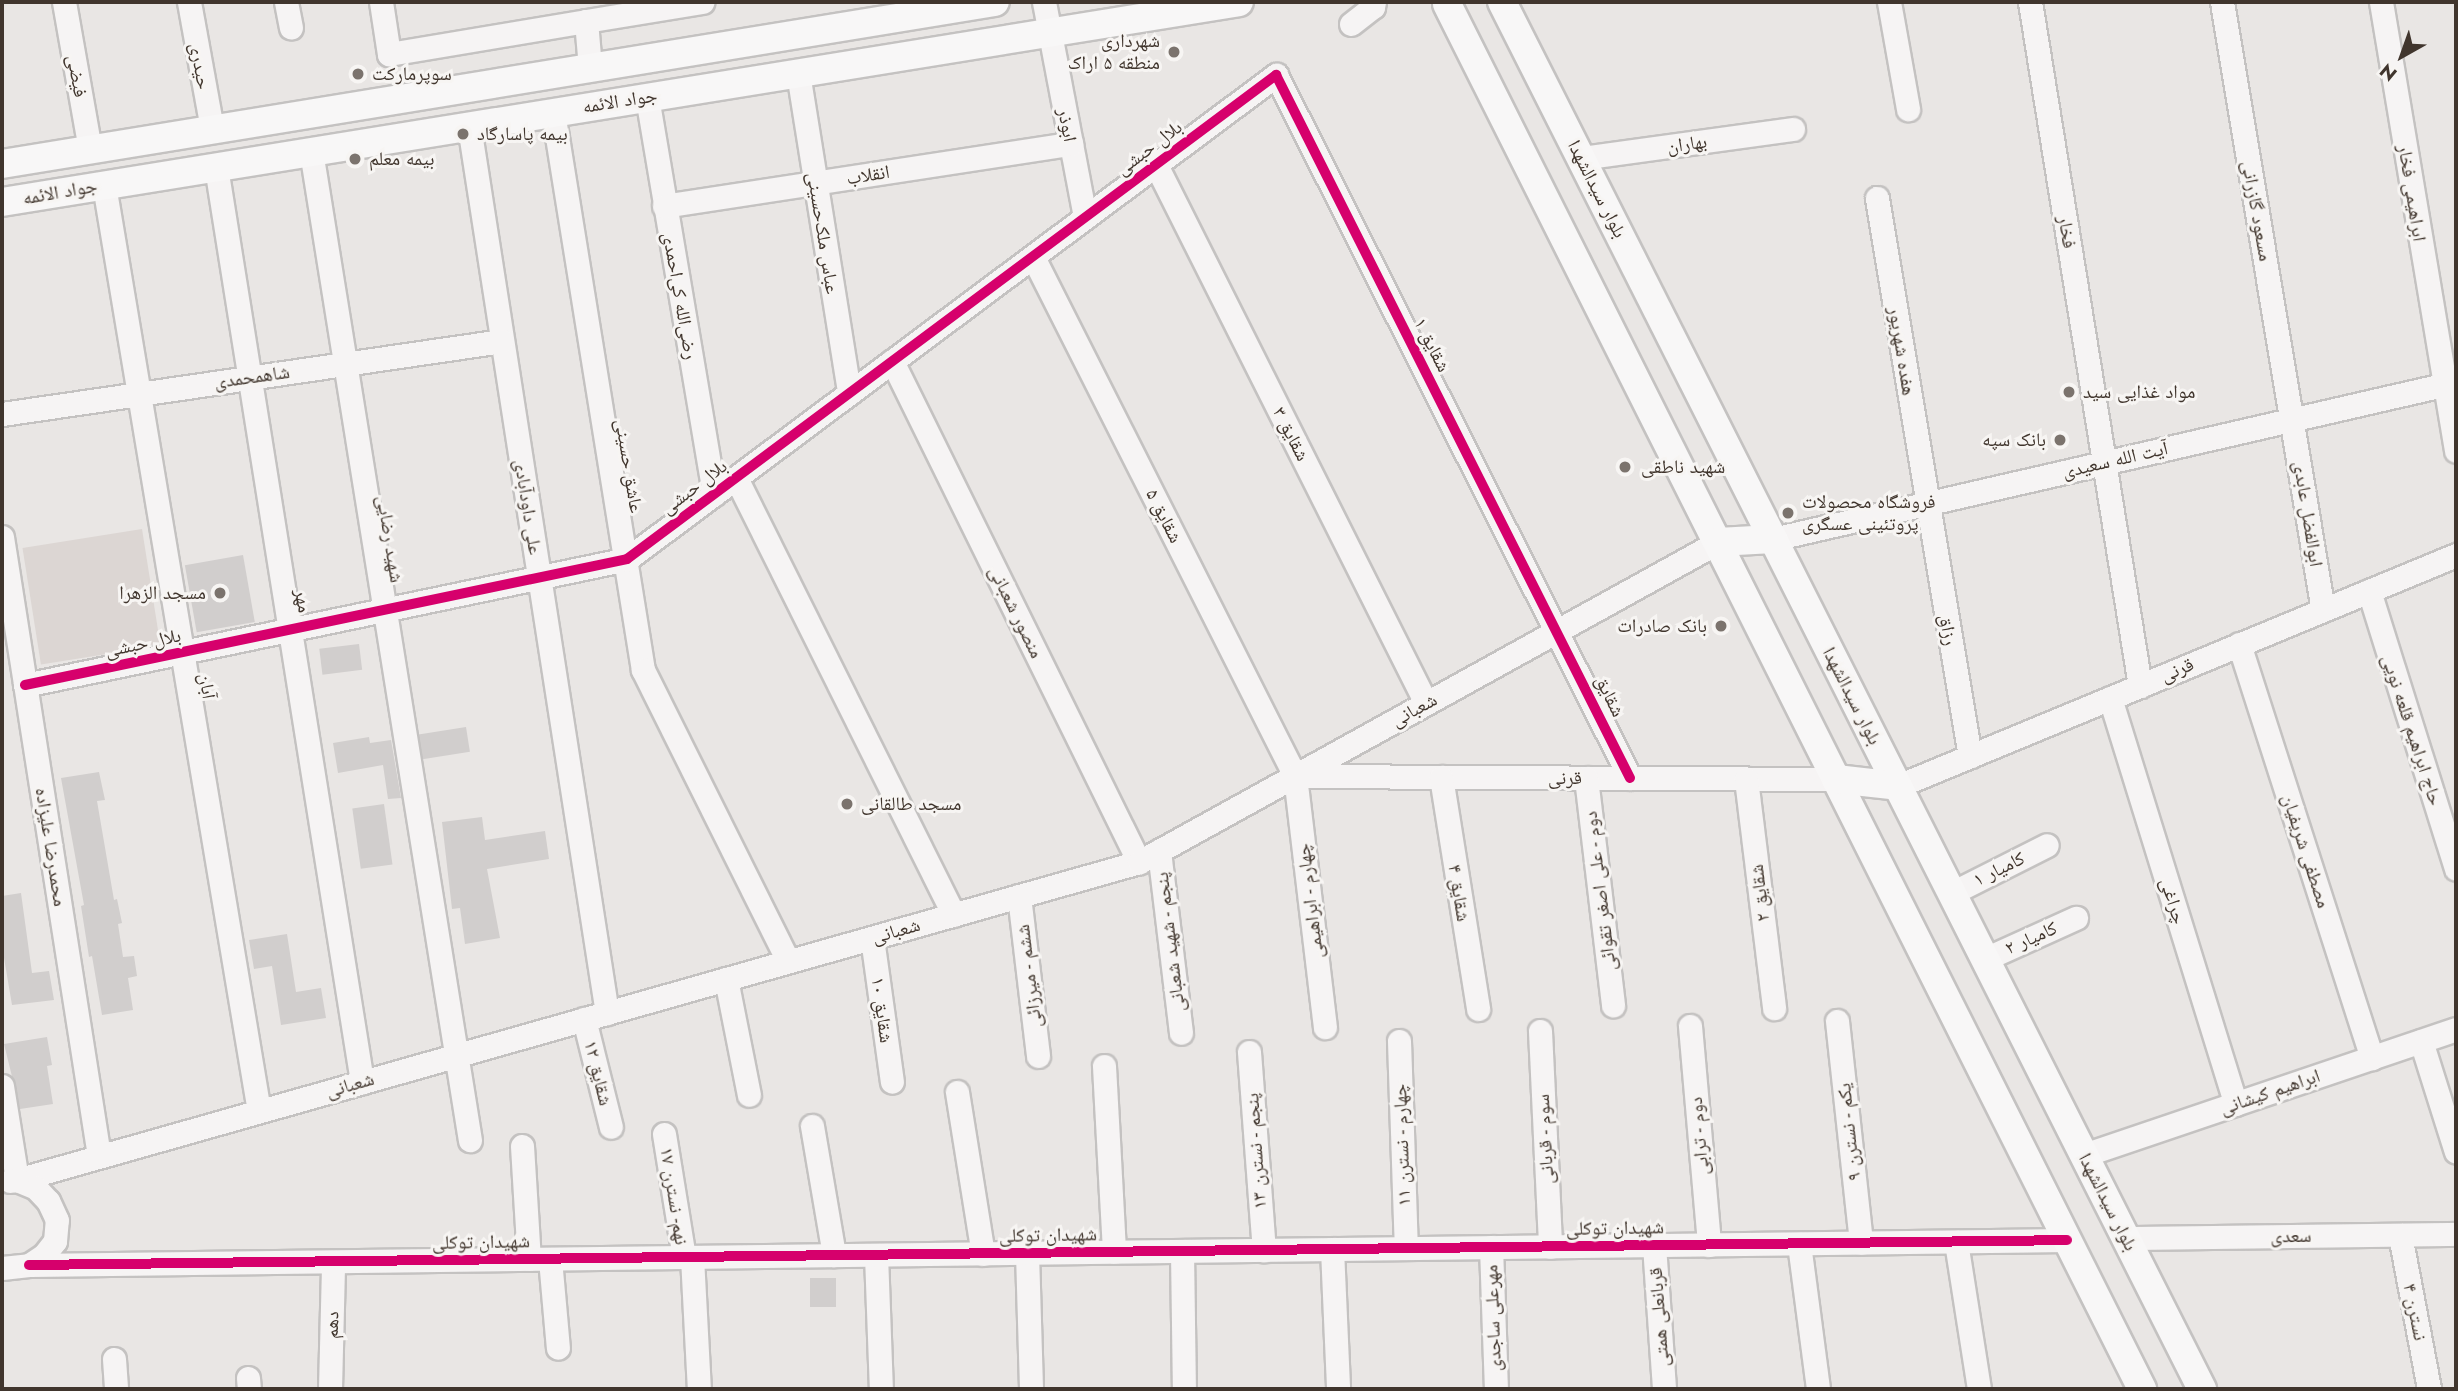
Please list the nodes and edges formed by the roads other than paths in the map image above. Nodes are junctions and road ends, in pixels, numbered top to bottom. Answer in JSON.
{"nodes":[{"id":1,"x":64,"y":2,"type":"edge"},
{"id":2,"x":189,"y":2,"type":"edge"},
{"id":3,"x":286,"y":2,"type":"edge"},
{"id":4,"x":382,"y":2,"type":"edge"},
{"id":5,"x":702,"y":2,"type":"edge"},
{"id":6,"x":995,"y":2,"type":"edge"},
{"id":7,"x":1044,"y":2,"type":"edge"},
{"id":8,"x":1239,"y":2,"type":"edge"},
{"id":9,"x":1374,"y":2,"type":"edge"},
{"id":10,"x":1502,"y":2,"type":"edge"},
{"id":11,"x":1889,"y":2,"type":"edge"},
{"id":12,"x":2030,"y":2,"type":"edge"},
{"id":13,"x":2222,"y":2,"type":"edge"},
{"id":14,"x":2381,"y":2,"type":"edge"},
{"id":15,"x":1450,"y":3,"type":"edge"},
{"id":16,"x":926,"y":7,"type":"edge"},
{"id":17,"x":586,"y":20,"type":"junction"},
{"id":18,"x":1351,"y":24,"type":"dead end"},
{"id":19,"x":291,"y":29,"type":"dead end"},
{"id":20,"x":1050,"y":32,"type":"junction"},
{"id":21,"x":590,"y":68,"type":"junction"},
{"id":22,"x":798,"y":73,"type":"junction"},
{"id":23,"x":1276,"y":75,"type":"joint"},
{"id":24,"x":647,"y":97,"type":"junction"},
{"id":25,"x":1908,"y":108,"type":"dead end"},
{"id":26,"x":553,"y":112,"type":"junction"},
{"id":27,"x":469,"y":126,"type":"junction"},
{"id":28,"x":1793,"y":129,"type":"dead end"},
{"id":29,"x":212,"y":130,"type":"junction"},
{"id":30,"x":1071,"y":144,"type":"junction"},
{"id":31,"x":90,"y":149,"type":"junction"},
{"id":32,"x":311,"y":151,"type":"junction"},
{"id":33,"x":1581,"y":158,"type":"junction"},
{"id":34,"x":2,"y":164,"type":"edge"},
{"id":35,"x":1156,"y":165,"type":"junction"},
{"id":36,"x":216,"y":166,"type":"junction"},
{"id":37,"x":815,"y":183,"type":"junction"},
{"id":38,"x":104,"y":185,"type":"junction"},
{"id":39,"x":1877,"y":198,"type":"dead end"},
{"id":40,"x":2,"y":202,"type":"edge"},
{"id":41,"x":664,"y":206,"type":"junction"},
{"id":42,"x":1085,"y":218,"type":"junction"},
{"id":43,"x":1033,"y":257,"type":"junction"},
{"id":44,"x":502,"y":341,"type":"junction"},
{"id":45,"x":892,"y":362,"type":"junction"},
{"id":46,"x":345,"y":363,"type":"junction"},
{"id":47,"x":250,"y":377,"type":"junction"},
{"id":48,"x":2450,"y":383,"type":"edge"},
{"id":49,"x":139,"y":393,"type":"junction"},
{"id":50,"x":849,"y":393,"type":"junction"},
{"id":51,"x":2,"y":414,"type":"edge"},
{"id":52,"x":2292,"y":419,"type":"junction"},
{"id":53,"x":2456,"y":451,"type":"edge"},
{"id":54,"x":2104,"y":463,"type":"junction"},
{"id":55,"x":736,"y":478,"type":"junction"},
{"id":56,"x":714,"y":494,"type":"junction"},
{"id":57,"x":1926,"y":504,"type":"junction"},
{"id":58,"x":2,"y":537,"type":"edge"},
{"id":59,"x":1773,"y":539,"type":"junction"},
{"id":60,"x":1718,"y":542,"type":"junction"},
{"id":61,"x":2456,"y":555,"type":"edge"},
{"id":62,"x":627,"y":559,"type":"junction"},
{"id":63,"x":538,"y":578,"type":"junction"},
{"id":64,"x":2368,"y":591,"type":"junction"},
{"id":65,"x":384,"y":610,"type":"junction"},
{"id":66,"x":2323,"y":610,"type":"junction"},
{"id":67,"x":290,"y":628,"type":"junction"},
{"id":68,"x":1558,"y":630,"type":"junction"},
{"id":69,"x":2239,"y":645,"type":"junction"},
{"id":70,"x":183,"y":653,"type":"junction"},
{"id":71,"x":25,"y":685,"type":"junction"},
{"id":72,"x":2140,"y":686,"type":"junction"},
{"id":73,"x":2110,"y":698,"type":"junction"},
{"id":74,"x":1426,"y":703,"type":"junction"},
{"id":75,"x":1970,"y":756,"type":"junction"},
{"id":76,"x":1295,"y":776,"type":"junction"},
{"id":77,"x":1441,"y":777,"type":"junction"},
{"id":78,"x":1586,"y":778,"type":"junction"},
{"id":79,"x":1630,"y":778,"type":"junction"},
{"id":80,"x":1746,"y":779,"type":"junction"},
{"id":81,"x":1836,"y":779,"type":"junction"},
{"id":82,"x":1898,"y":786,"type":"junction"},
{"id":83,"x":2047,"y":845,"type":"dead end"},
{"id":84,"x":1149,"y":857,"type":"junction"},
{"id":85,"x":2456,"y":869,"type":"edge"},
{"id":86,"x":1952,"y":893,"type":"junction"},
{"id":87,"x":1019,"y":896,"type":"junction"},
{"id":88,"x":954,"y":915,"type":"junction"},
{"id":89,"x":2076,"y":918,"type":"dead end"},
{"id":90,"x":872,"y":938,"type":"junction"},
{"id":91,"x":1985,"y":959,"type":"junction"},
{"id":92,"x":788,"y":961,"type":"junction"},
{"id":93,"x":726,"y":979,"type":"junction"},
{"id":94,"x":1614,"y":1005,"type":"dead end"},
{"id":95,"x":1774,"y":1008,"type":"dead end"},
{"id":96,"x":1478,"y":1009,"type":"dead end"},
{"id":97,"x":607,"y":1013,"type":"junction"},
{"id":98,"x":584,"y":1019,"type":"junction"},
{"id":99,"x":1837,"y":1021,"type":"dead end"},
{"id":100,"x":1690,"y":1026,"type":"dead end"},
{"id":101,"x":1325,"y":1027,"type":"dead end"},
{"id":102,"x":2456,"y":1029,"type":"edge"},
{"id":103,"x":1541,"y":1031,"type":"dead end"},
{"id":104,"x":1181,"y":1033,"type":"dead end"},
{"id":105,"x":1399,"y":1041,"type":"dead end"},
{"id":106,"x":2421,"y":1041,"type":"junction"},
{"id":107,"x":1248,"y":1052,"type":"dead end"},
{"id":108,"x":455,"y":1056,"type":"junction"},
{"id":109,"x":1038,"y":1056,"type":"dead end"},
{"id":110,"x":2372,"y":1058,"type":"junction"},
{"id":111,"x":1104,"y":1066,"type":"dead end"},
{"id":112,"x":362,"y":1082,"type":"junction"},
{"id":113,"x":892,"y":1082,"type":"dead end"},
{"id":114,"x":2,"y":1086,"type":"edge"},
{"id":115,"x":957,"y":1092,"type":"dead end"},
{"id":116,"x":749,"y":1095,"type":"dead end"},
{"id":117,"x":2236,"y":1104,"type":"junction"},
{"id":118,"x":260,"y":1111,"type":"junction"},
{"id":119,"x":812,"y":1126,"type":"dead end"},
{"id":120,"x":611,"y":1127,"type":"dead end"},
{"id":121,"x":664,"y":1134,"type":"dead end"},
{"id":122,"x":470,"y":1140,"type":"dead end"},
{"id":123,"x":522,"y":1146,"type":"dead end"},
{"id":124,"x":2456,"y":1152,"type":"edge"},
{"id":125,"x":2084,"y":1155,"type":"junction"},
{"id":126,"x":99,"y":1156,"type":"junction"},
{"id":127,"x":9,"y":1181,"type":"edge"},
{"id":128,"x":2456,"y":1234,"type":"edge"},
{"id":129,"x":2400,"y":1235,"type":"junction"},
{"id":130,"x":2126,"y":1238,"type":"junction"},
{"id":131,"x":2067,"y":1240,"type":"junction"},
{"id":132,"x":1956,"y":1242,"type":"junction"},
{"id":133,"x":1860,"y":1243,"type":"junction"},
{"id":134,"x":1799,"y":1244,"type":"junction"},
{"id":135,"x":1654,"y":1245,"type":"junction"},
{"id":136,"x":1709,"y":1245,"type":"junction"},
{"id":137,"x":1491,"y":1247,"type":"junction"},
{"id":138,"x":1550,"y":1247,"type":"junction"},
{"id":139,"x":1406,"y":1248,"type":"junction"},
{"id":140,"x":1332,"y":1249,"type":"junction"},
{"id":141,"x":1264,"y":1250,"type":"junction"},
{"id":142,"x":1182,"y":1251,"type":"junction"},
{"id":143,"x":1114,"y":1252,"type":"junction"},
{"id":144,"x":1027,"y":1253,"type":"junction"},
{"id":145,"x":983,"y":1254,"type":"junction"},
{"id":146,"x":834,"y":1255,"type":"junction"},
{"id":147,"x":876,"y":1255,"type":"junction"},
{"id":148,"x":688,"y":1257,"type":"junction"},
{"id":149,"x":539,"y":1259,"type":"junction"},
{"id":150,"x":333,"y":1262,"type":"junction"},
{"id":151,"x":29,"y":1265,"type":"junction"},
{"id":152,"x":2,"y":1268,"type":"edge"},
{"id":153,"x":558,"y":1348,"type":"dead end"},
{"id":154,"x":114,"y":1359,"type":"dead end"},
{"id":155,"x":116,"y":1389,"type":"edge"},
{"id":156,"x":330,"y":1389,"type":"edge"},
{"id":157,"x":699,"y":1389,"type":"edge"},
{"id":158,"x":881,"y":1389,"type":"edge"},
{"id":159,"x":1031,"y":1389,"type":"edge"},
{"id":160,"x":1184,"y":1389,"type":"edge"},
{"id":161,"x":1338,"y":1389,"type":"edge"},
{"id":162,"x":1496,"y":1389,"type":"edge"},
{"id":163,"x":1664,"y":1389,"type":"edge"},
{"id":164,"x":1818,"y":1389,"type":"edge"},
{"id":165,"x":1979,"y":1389,"type":"edge"},
{"id":166,"x":2142,"y":1389,"type":"edge"},
{"id":167,"x":2202,"y":1389,"type":"edge"},
{"id":168,"x":2429,"y":1389,"type":"edge"}],
"edges":[{"from":1,"to":31,"type":"street","name":"فیضی"},
{"from":2,"to":29,"type":"street","name":"حیدری"},
{"from":3,"to":19,"type":"street"},
{"from":4,"to":17,"type":"street"},
{"from":5,"to":17,"type":"street"},
{"from":6,"to":16,"type":"main road","name":"جواد الائمه"},
{"from":7,"to":20,"type":"street","name":"ابوذر"},
{"from":8,"to":20,"type":"main road","name":"جواد الائمه"},
{"from":9,"to":18,"type":"street"},
{"from":10,"to":33,"type":"main road","name":"بلوار سیدالشهدا"},
{"from":11,"to":25,"type":"street"},
{"from":12,"to":54,"type":"street","name":"فخار"},
{"from":13,"to":52,"type":"street","name":"مسعود گازرانی"},
{"from":14,"to":48,"type":"street","name":"ابراهیمی فخار"},
{"from":15,"to":60,"type":"main road"},
{"from":16,"to":21,"type":"main road","name":"جواد الائمه"},
{"from":17,"to":21,"type":"street"},
{"from":20,"to":22,"type":"main road","name":"جواد الائمه"},
{"from":20,"to":30,"type":"street","name":"ابوذر"},
{"from":21,"to":29,"type":"main road","name":"جواد الائمه"},
{"from":22,"to":24,"type":"main road","name":"جواد الائمه"},
{"from":22,"to":37,"type":"street","name":"عباس ملک‌حسینی"},
{"from":23,"to":35,"type":"street","name":"بلال حبشی"},
{"from":23,"to":68,"type":"street","name":"شقایق ۱"},
{"from":24,"to":26,"type":"main road","name":"جواد الائمه"},
{"from":24,"to":41,"type":"street","name":"رضی‌الله کی‌احمدی"},
{"from":26,"to":27,"type":"main road","name":"جواد الائمه"},
{"from":26,"to":62,"type":"street","name":"عاشق حسینی"},
{"from":27,"to":32,"type":"main road","name":"جواد الائمه"},
{"from":27,"to":44,"type":"street","name":"علی داودآبادی"},
{"from":28,"to":33,"type":"street","name":"بهاران"},
{"from":29,"to":31,"type":"main road","name":"جواد الائمه"},
{"from":29,"to":36,"type":"main road"},
{"from":30,"to":37,"type":"street","name":"انقلاب"},
{"from":30,"to":42,"type":"street","name":"ابوذر"},
{"from":31,"to":34,"type":"main road","name":"جواد الائمه"},
{"from":32,"to":36,"type":"main road","name":"جواد الائمه"},
{"from":32,"to":46,"type":"street","name":"شهید رضایی"},
{"from":33,"to":59,"type":"main road","name":"بلوار سیدالشهدا"},
{"from":35,"to":42,"type":"street","name":"بلال حبشی"},
{"from":35,"to":74,"type":"street","name":"شقایق ۳"},
{"from":36,"to":38,"type":"main road","name":"جواد الائمه"},
{"from":36,"to":47,"type":"street","name":"مهر"},
{"from":37,"to":41,"type":"street","name":"انقلاب"},
{"from":37,"to":50,"type":"street","name":"عباس ملک‌حسینی"},
{"from":38,"to":40,"type":"main road","name":"جواد الائمه"},
{"from":38,"to":49,"type":"street","name":"آبان"},
{"from":39,"to":57,"type":"street","name":"هفده شهریور"},
{"from":41,"to":56,"type":"street","name":"رضی‌الله کی‌احمدی"},
{"from":42,"to":43,"type":"street","name":"بلال حبشی"},
{"from":43,"to":45,"type":"street","name":"بلال حبشی"},
{"from":43,"to":76,"type":"street","name":"شقایق ۵"},
{"from":44,"to":46,"type":"street","name":"شاهمحمدی"},
{"from":44,"to":63,"type":"street","name":"علی داودآبادی"},
{"from":45,"to":50,"type":"street","name":"بلال حبشی"},
{"from":45,"to":84,"type":"street","name":"منصور شعبانی"},
{"from":46,"to":47,"type":"street","name":"شاهمحمدی"},
{"from":46,"to":65,"type":"street","name":"شهید رضایی"},
{"from":47,"to":49,"type":"street","name":"شاهمحمدی"},
{"from":47,"to":67,"type":"street","name":"مهر"},
{"from":48,"to":52,"type":"street","name":"آیت الله سعیدی"},
{"from":48,"to":53,"type":"street"},
{"from":49,"to":51,"type":"street","name":"شاهمحمدی"},
{"from":49,"to":70,"type":"street","name":"آبان"},
{"from":50,"to":55,"type":"street","name":"بلال حبشی"},
{"from":52,"to":54,"type":"street","name":"آیت الله سعیدی"},
{"from":52,"to":66,"type":"street","name":"ابوالفضل عابدی"},
{"from":54,"to":57,"type":"street","name":"آیت الله سعیدی"},
{"from":54,"to":72,"type":"street","name":"فخار"},
{"from":55,"to":56,"type":"street","name":"بلال حبشی"},
{"from":55,"to":88,"type":"street"},
{"from":56,"to":62,"type":"street","name":"بلال حبشی"},
{"from":57,"to":59,"type":"street","name":"آیت الله سعیدی"},
{"from":57,"to":75,"type":"street","name":"رزاق"},
{"from":58,"to":71,"type":"street","name":"محمدرضا علیزاده"},
{"from":59,"to":60,"type":"main road"},
{"from":59,"to":82,"type":"main road","name":"بلوار سیدالشهدا"},
{"from":60,"to":68,"type":"street","name":"شعبانی"},
{"from":60,"to":81,"type":"main road"},
{"from":61,"to":64,"type":"street","name":"قرنی"},
{"from":62,"to":63,"type":"street","name":"بلال حبشی"},
{"from":62,"to":92,"type":"street","name":"عاشق حسینی"},
{"from":63,"to":65,"type":"street","name":"بلال حبشی"},
{"from":63,"to":97,"type":"street","name":"علی داودآبادی"},
{"from":64,"to":66,"type":"street","name":"قرنی"},
{"from":64,"to":85,"type":"street","name":"حاج ابراهیم قلعه نویی"},
{"from":65,"to":67,"type":"street","name":"بلال حبشی"},
{"from":65,"to":108,"type":"street","name":"شهید رضایی"},
{"from":66,"to":69,"type":"street","name":"قرنی"},
{"from":67,"to":70,"type":"street","name":"بلال حبشی"},
{"from":67,"to":112,"type":"street","name":"مهر"},
{"from":68,"to":74,"type":"street","name":"شعبانی"},
{"from":68,"to":79,"type":"street","name":"شقایق"},
{"from":69,"to":72,"type":"street","name":"قرنی"},
{"from":69,"to":110,"type":"street","name":"مصطفی شریفیان"},
{"from":70,"to":71,"type":"street","name":"بلال حبشی"},
{"from":70,"to":118,"type":"street","name":"آبان"},
{"from":71,"to":126,"type":"street","name":"محمدرضا علیزاده"},
{"from":72,"to":73,"type":"street","name":"قرنی"},
{"from":73,"to":75,"type":"street","name":"قرنی"},
{"from":73,"to":117,"type":"street","name":"چراغی"},
{"from":74,"to":76,"type":"street","name":"شعبانی"},
{"from":75,"to":82,"type":"street","name":"قرنی"},
{"from":76,"to":77,"type":"street","name":"قرنی"},
{"from":76,"to":84,"type":"street","name":"شعبانی"},
{"from":76,"to":101,"type":"street","name":"چهارم - ابراهیمی"},
{"from":77,"to":78,"type":"street","name":"قرنی"},
{"from":77,"to":96,"type":"street","name":"شقایق ۴"},
{"from":78,"to":79,"type":"street","name":"قرنی"},
{"from":78,"to":94,"type":"street","name":"دوم - علی اصغر تقوائی"},
{"from":79,"to":80,"type":"street","name":"قرنی"},
{"from":80,"to":81,"type":"street","name":"قرنی"},
{"from":80,"to":95,"type":"street","name":"شقایق ۲"},
{"from":81,"to":82,"type":"main road"},
{"from":81,"to":131,"type":"main road"},
{"from":82,"to":86,"type":"main road","name":"بلوار سیدالشهدا"},
{"from":83,"to":86,"type":"street","name":"کامیار ۱"},
{"from":84,"to":87,"type":"street","name":"شعبانی"},
{"from":84,"to":104,"type":"street","name":"پنجم - شهید شعبانی"},
{"from":86,"to":91,"type":"main road","name":"بلوار سیدالشهدا"},
{"from":87,"to":88,"type":"street","name":"شعبانی"},
{"from":87,"to":109,"type":"street","name":"ششم - میرزائی"},
{"from":88,"to":90,"type":"street","name":"شعبانی"},
{"from":89,"to":91,"type":"street","name":"کامیار ۲"},
{"from":90,"to":92,"type":"street","name":"شعبانی"},
{"from":90,"to":113,"type":"street","name":"شقایق ۱۰"},
{"from":91,"to":125,"type":"main road","name":"بلوار سیدالشهدا"},
{"from":92,"to":93,"type":"street","name":"شعبانی"},
{"from":93,"to":97,"type":"street","name":"شعبانی"},
{"from":93,"to":116,"type":"street"},
{"from":97,"to":98,"type":"street","name":"شعبانی"},
{"from":98,"to":108,"type":"street","name":"شعبانی"},
{"from":98,"to":120,"type":"street","name":"شقایق ۱۲"},
{"from":99,"to":133,"type":"street","name":"یکم - نسترن ۹"},
{"from":100,"to":136,"type":"street","name":"دوم - ترابی"},
{"from":102,"to":106,"type":"street","name":"ابراهیم کیشانی"},
{"from":103,"to":138,"type":"street","name":"سوم - قربانی"},
{"from":105,"to":139,"type":"street","name":"چهارم - نسترن ۱۱"},
{"from":106,"to":110,"type":"street","name":"ابراهیم کیشانی"},
{"from":106,"to":124,"type":"street"},
{"from":107,"to":141,"type":"street","name":"پنجم - نسترن ۱۳"},
{"from":108,"to":112,"type":"street","name":"شعبانی"},
{"from":108,"to":122,"type":"street","name":"شهید رضایی"},
{"from":110,"to":117,"type":"street","name":"ابراهیم کیشانی"},
{"from":111,"to":143,"type":"street"},
{"from":112,"to":118,"type":"street","name":"شعبانی"},
{"from":114,"to":127,"type":"street"},
{"from":115,"to":145,"type":"street"},
{"from":117,"to":125,"type":"street","name":"ابراهیم کیشانی"},
{"from":118,"to":126,"type":"street","name":"شعبانی"},
{"from":119,"to":146,"type":"street"},
{"from":121,"to":148,"type":"street","name":"نهم- نسترن ۱۷"},
{"from":123,"to":149,"type":"street"},
{"from":125,"to":130,"type":"main road","name":"بلوار سیدالشهدا"},
{"from":126,"to":127,"type":"street","name":"شعبانی"},
{"from":127,"to":151,"type":"street"},
{"from":128,"to":129,"type":"street","name":"سعدی"},
{"from":129,"to":130,"type":"street","name":"سعدی"},
{"from":129,"to":168,"type":"street","name":"نسترن ۴"},
{"from":130,"to":167,"type":"main road","name":"بلوار سیدالشهدا"},
{"from":131,"to":132,"type":"street","name":"شهیدان توکلی"},
{"from":131,"to":166,"type":"main road"},
{"from":132,"to":133,"type":"street","name":"شهیدان توکلی"},
{"from":132,"to":165,"type":"street"},
{"from":133,"to":134,"type":"street","name":"شهیدان توکلی"},
{"from":134,"to":136,"type":"street","name":"شهیدان توکلی"},
{"from":134,"to":164,"type":"street"},
{"from":135,"to":136,"type":"street","name":"شهیدان توکلی"},
{"from":135,"to":138,"type":"street","name":"شهیدان توکلی"},
{"from":135,"to":163,"type":"street","name":"قربانعلی همتی"},
{"from":137,"to":138,"type":"street","name":"شهیدان توکلی"},
{"from":137,"to":139,"type":"street","name":"شهیدان توکلی"},
{"from":137,"to":162,"type":"street","name":"مهرعلی ساجدی"},
{"from":139,"to":140,"type":"street","name":"شهیدان توکلی"},
{"from":140,"to":141,"type":"street","name":"شهیدان توکلی"},
{"from":140,"to":161,"type":"street"},
{"from":141,"to":142,"type":"street","name":"شهیدان توکلی"},
{"from":142,"to":143,"type":"street","name":"شهیدان توکلی"},
{"from":142,"to":160,"type":"street"},
{"from":143,"to":144,"type":"street","name":"شهیدان توکلی"},
{"from":144,"to":145,"type":"street","name":"شهیدان توکلی"},
{"from":144,"to":159,"type":"street"},
{"from":145,"to":147,"type":"street","name":"شهیدان توکلی"},
{"from":146,"to":147,"type":"street","name":"شهیدان توکلی"},
{"from":146,"to":148,"type":"street","name":"شهیدان توکلی"},
{"from":147,"to":158,"type":"street"},
{"from":148,"to":149,"type":"street","name":"شهیدان توکلی"},
{"from":148,"to":157,"type":"street","name":"نهم- نسترن ۱۷"},
{"from":149,"to":150,"type":"street","name":"شهیدان توکلی"},
{"from":149,"to":153,"type":"street"},
{"from":150,"to":151,"type":"street","name":"شهیدان توکلی"},
{"from":150,"to":156,"type":"street","name":"دهم"},
{"from":151,"to":152,"type":"street","name":"شهیدان توکلی"},
{"from":154,"to":155,"type":"street"}]}
